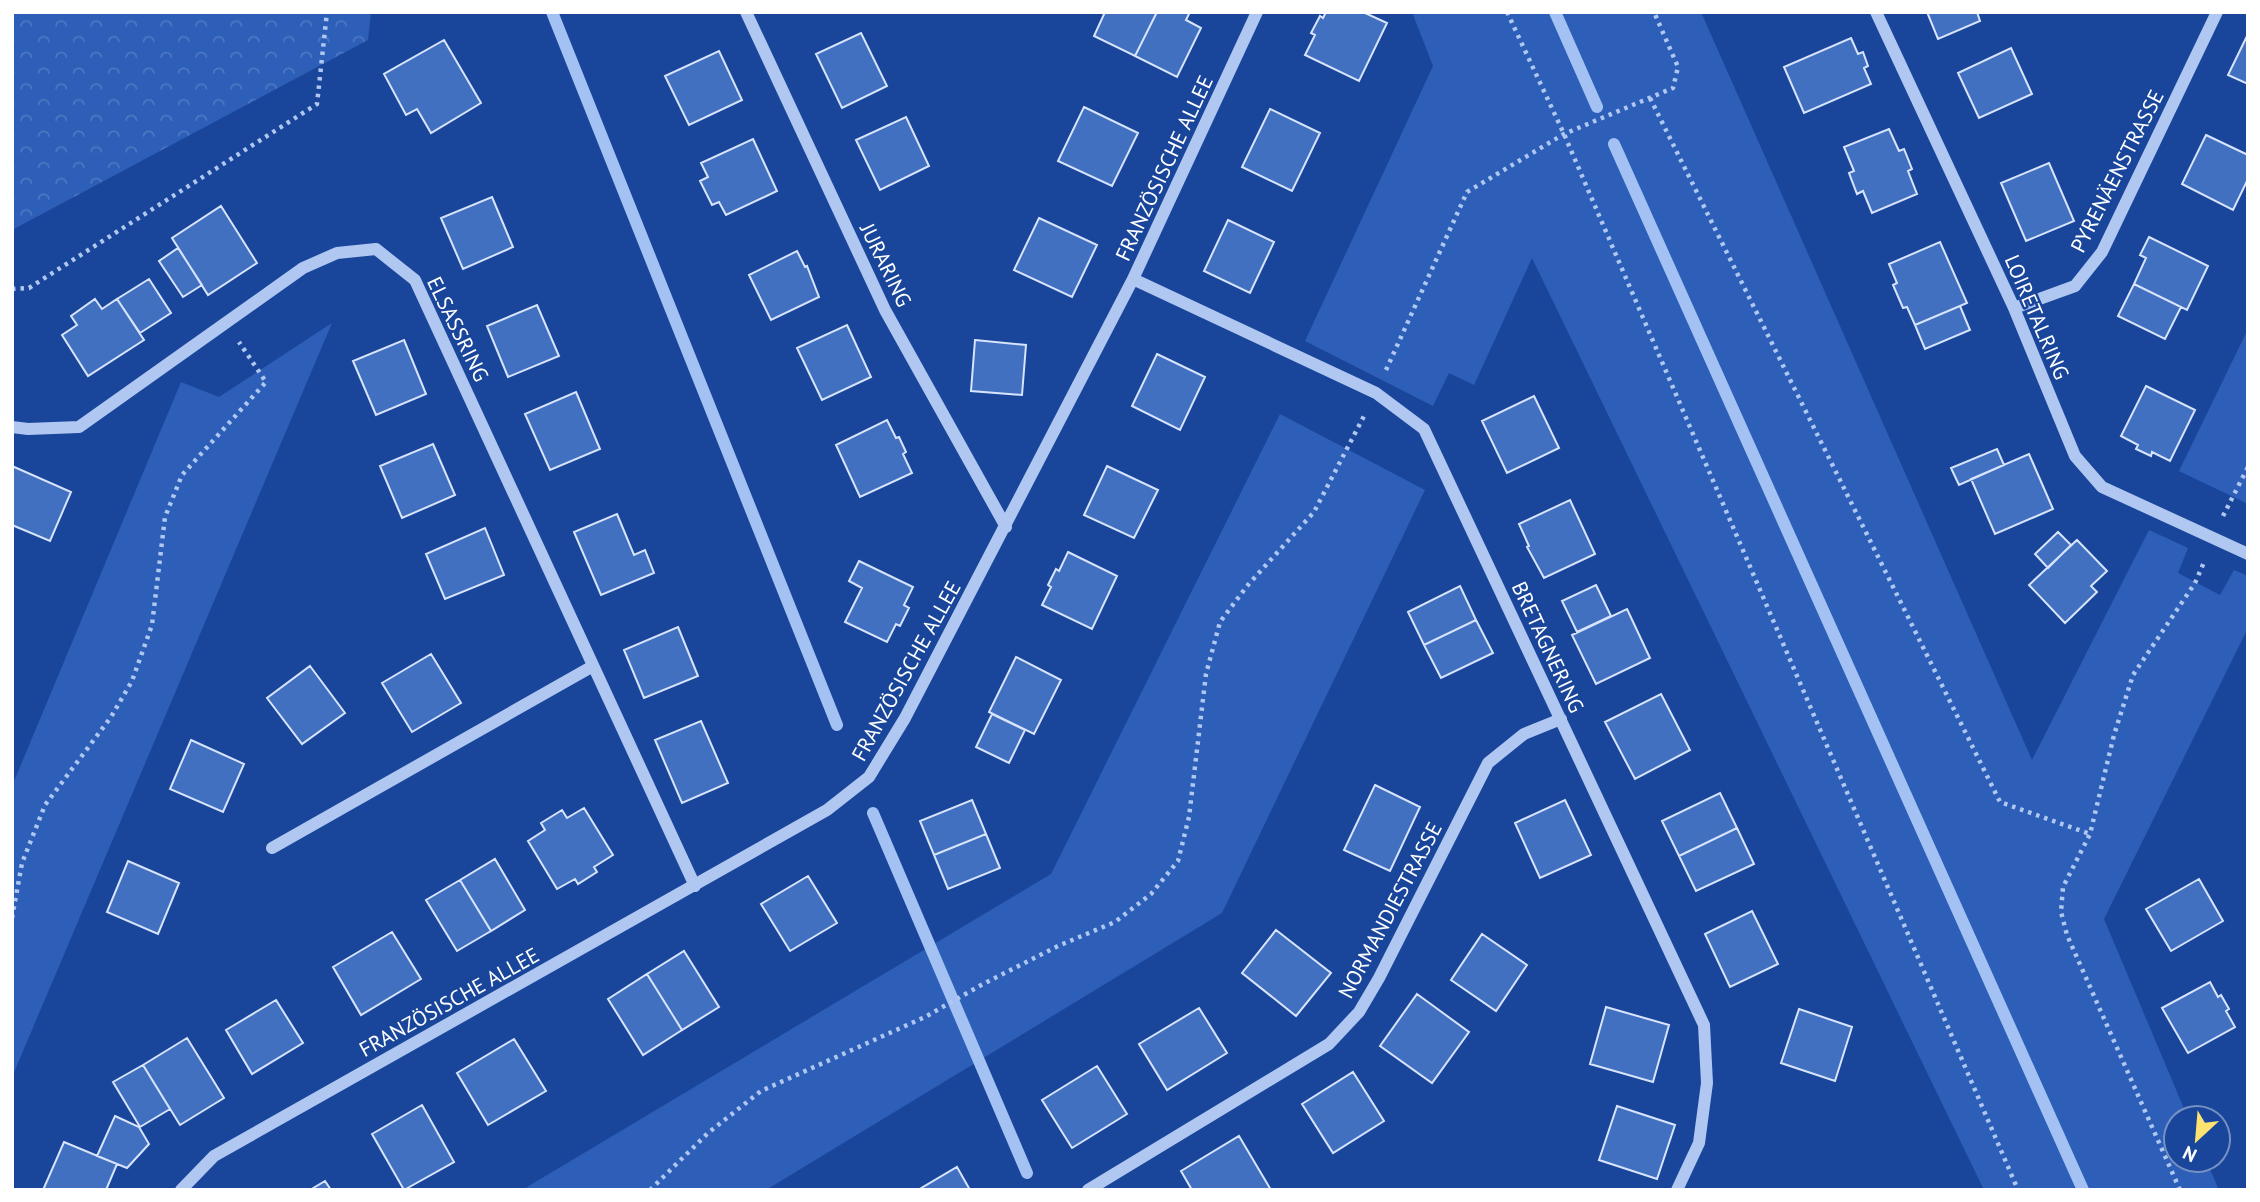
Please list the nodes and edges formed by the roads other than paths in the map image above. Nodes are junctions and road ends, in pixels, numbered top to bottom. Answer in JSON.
{"nodes":[{"id":1,"x":746,"y":12,"type":"edge"},
{"id":2,"x":1257,"y":12,"type":"edge"},
{"id":3,"x":1876,"y":12,"type":"edge"},
{"id":4,"x":2217,"y":12,"type":"edge"},
{"id":5,"x":1133,"y":279,"type":"junction"},
{"id":6,"x":2014,"y":308,"type":"junction"},
{"id":7,"x":12,"y":427,"type":"edge"},
{"id":8,"x":1006,"y":527,"type":"junction"},
{"id":9,"x":2248,"y":554,"type":"edge"},
{"id":10,"x":593,"y":666,"type":"junction"},
{"id":11,"x":1561,"y":719,"type":"junction"},
{"id":12,"x":272,"y":848,"type":"dead end"},
{"id":13,"x":695,"y":886,"type":"junction"},
{"id":14,"x":181,"y":1190,"type":"edge"},
{"id":15,"x":1088,"y":1190,"type":"edge"},
{"id":16,"x":1676,"y":1190,"type":"edge"}],
"edges":[{"from":1,"to":8,"type":"street","name":"JURARING"},
{"from":2,"to":5,"type":"street","name":"FRANZÖSISCHE ALLEE"},
{"from":3,"to":6,"type":"street","name":"LOIRETALRING"},
{"from":4,"to":6,"type":"street","name":"PYRENÄENSTRASSE"},
{"from":5,"to":8,"type":"street","name":"FRANZÖSISCHE ALLEE"},
{"from":5,"to":11,"type":"street","name":"BRETAGNERING"},
{"from":6,"to":9,"type":"street","name":"LOIRETALRING"},
{"from":7,"to":10,"type":"street","name":"ELSASSRING"},
{"from":8,"to":13,"type":"street","name":"FRANZÖSISCHE ALLEE"},
{"from":10,"to":12,"type":"street"},
{"from":10,"to":13,"type":"street","name":"ELSASSRING"},
{"from":11,"to":15,"type":"street","name":"NORMANDIESTRASSE"},
{"from":11,"to":16,"type":"street","name":"BRETAGNERING"},
{"from":13,"to":14,"type":"street","name":"FRANZÖSISCHE ALLEE"}]}
